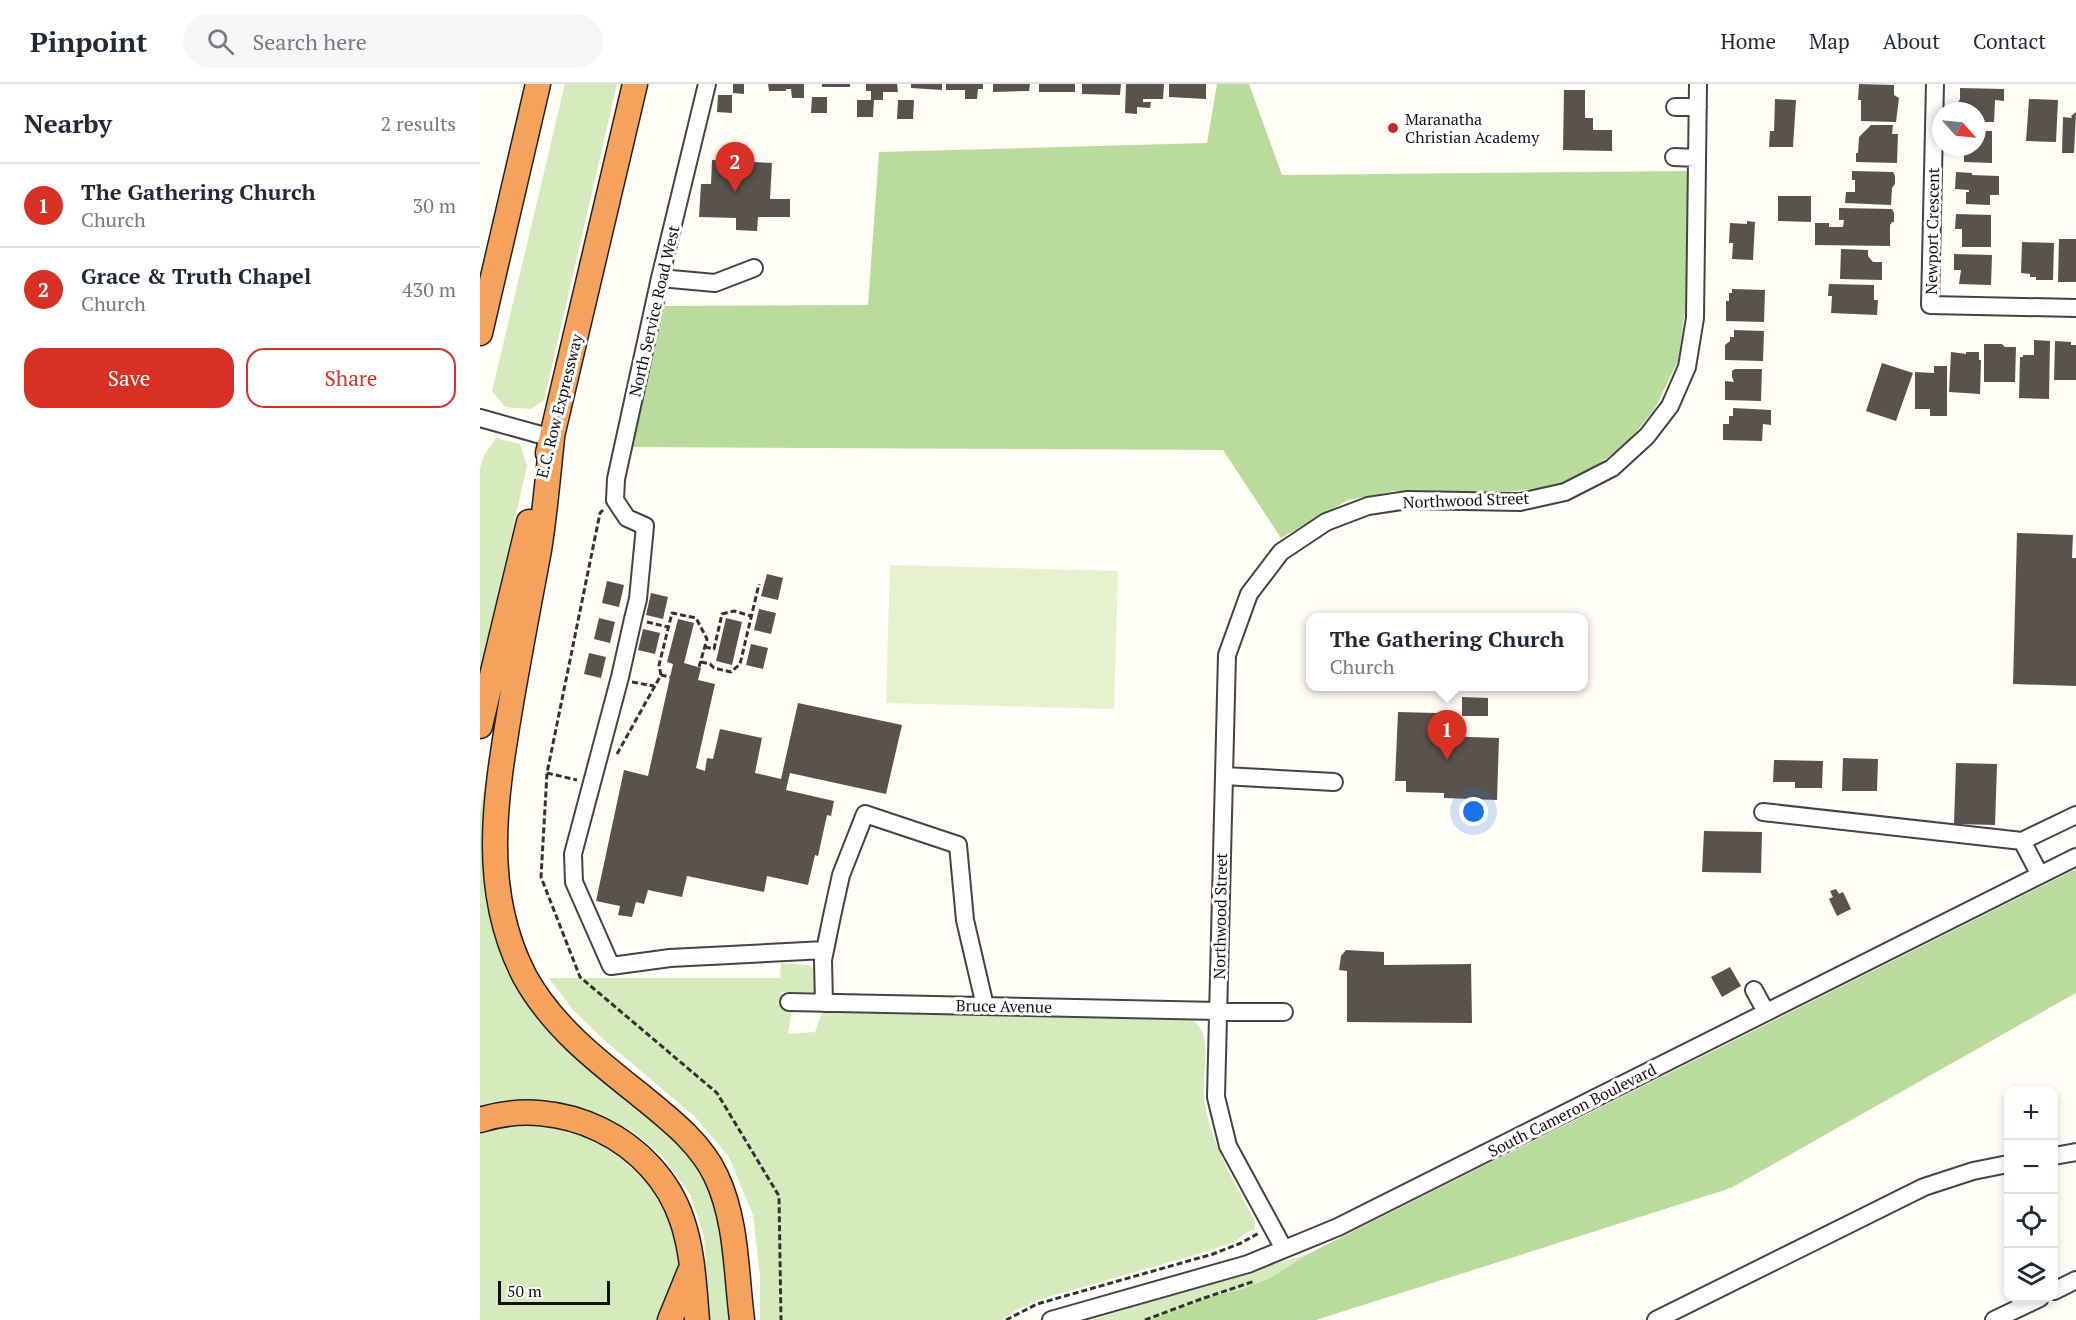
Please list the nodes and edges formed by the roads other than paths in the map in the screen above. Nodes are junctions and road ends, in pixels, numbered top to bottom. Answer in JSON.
{"nodes":[{"id":1,"x":538,"y":84,"type":"edge"},
{"id":2,"x":635,"y":84,"type":"edge"},
{"id":3,"x":707,"y":84,"type":"edge"},
{"id":4,"x":1698,"y":84,"type":"edge"},
{"id":5,"x":1935,"y":84,"type":"edge"},
{"id":6,"x":1675,"y":107,"type":"dead end"},
{"id":7,"x":1698,"y":107,"type":"junction"},
{"id":8,"x":1674,"y":157,"type":"dead end"},
{"id":9,"x":1697,"y":158,"type":"junction"},
{"id":10,"x":754,"y":268,"type":"dead end"},
{"id":11,"x":660,"y":278,"type":"junction"},
{"id":12,"x":2076,"y":308,"type":"edge"},
{"id":13,"x":480,"y":333,"type":"edge"},
{"id":14,"x":480,"y":418,"type":"edge"},
{"id":15,"x":552,"y":438,"type":"junction"},
{"id":16,"x":480,"y":726,"type":"edge"},
{"id":17,"x":1224,"y":776,"type":"junction"},
{"id":18,"x":1334,"y":782,"type":"dead end"},
{"id":19,"x":1763,"y":812,"type":"dead end"},
{"id":20,"x":2076,"y":815,"type":"edge"},
{"id":21,"x":2022,"y":841,"type":"junction"},
{"id":22,"x":2076,"y":857,"type":"edge"},
{"id":23,"x":2040,"y":875,"type":"junction"},
{"id":24,"x":825,"y":950,"type":"junction"},
{"id":25,"x":1754,"y":990,"type":"dead end"},
{"id":26,"x":789,"y":1002,"type":"dead end"},
{"id":27,"x":824,"y":1003,"type":"junction"},
{"id":28,"x":986,"y":1006,"type":"junction"},
{"id":29,"x":1218,"y":1012,"type":"junction"},
{"id":30,"x":1284,"y":1012,"type":"dead end"},
{"id":31,"x":1766,"y":1012,"type":"junction"},
{"id":32,"x":480,"y":1120,"type":"edge"},
{"id":33,"x":2076,"y":1152,"type":"edge"},
{"id":34,"x":2058,"y":1155,"type":"edge"},
{"id":35,"x":2004,"y":1165,"type":"edge"},
{"id":36,"x":1284,"y":1249,"type":"junction"},
{"id":37,"x":692,"y":1266,"type":"junction"},
{"id":38,"x":2076,"y":1280,"type":"edge"},
{"id":39,"x":2058,"y":1289,"type":"edge"},
{"id":40,"x":2032,"y":1302,"type":"edge"},
{"id":41,"x":670,"y":1320,"type":"edge"},
{"id":42,"x":697,"y":1320,"type":"edge"},
{"id":43,"x":742,"y":1320,"type":"edge"},
{"id":44,"x":1051,"y":1320,"type":"edge"},
{"id":45,"x":1656,"y":1320,"type":"edge"},
{"id":46,"x":1994,"y":1320,"type":"edge"}],
"edges":[{"from":1,"to":13,"type":"highway"},
{"from":2,"to":15,"type":"highway","name":"E.C. Row Expressway"},
{"from":3,"to":11,"type":"street","name":"North Service Road West"},
{"from":4,"to":7,"type":"street","name":"Northwood Street"},
{"from":5,"to":12,"type":"street","name":"Newport Crescent"},
{"from":6,"to":7,"type":"street"},
{"from":7,"to":9,"type":"street","name":"Northwood Street"},
{"from":8,"to":9,"type":"street"},
{"from":9,"to":17,"type":"street","name":"Northwood Street"},
{"from":10,"to":11,"type":"street"},
{"from":11,"to":24,"type":"street","name":"North Service Road West"},
{"from":14,"to":15,"type":"street"},
{"from":15,"to":16,"type":"highway","name":"E.C. Row Expressway"},
{"from":15,"to":43,"type":"highway"},
{"from":17,"to":18,"type":"street"},
{"from":17,"to":29,"type":"street","name":"Northwood Street"},
{"from":19,"to":21,"type":"street"},
{"from":20,"to":21,"type":"street"},
{"from":21,"to":23,"type":"street"},
{"from":22,"to":23,"type":"street","name":"South Cameron Boulevard"},
{"from":23,"to":31,"type":"street","name":"South Cameron Boulevard"},
{"from":24,"to":27,"type":"street"},
{"from":24,"to":28,"type":"street"},
{"from":25,"to":31,"type":"street"},
{"from":26,"to":27,"type":"street","name":"Bruce Avenue"},
{"from":27,"to":28,"type":"street","name":"Bruce Avenue"},
{"from":28,"to":29,"type":"street","name":"Bruce Avenue"},
{"from":29,"to":30,"type":"street","name":"Bruce Avenue"},
{"from":29,"to":36,"type":"street","name":"Northwood Street"},
{"from":31,"to":36,"type":"street","name":"South Cameron Boulevard"},
{"from":32,"to":37,"type":"highway"},
{"from":33,"to":34,"type":"street"},
{"from":35,"to":45,"type":"street"},
{"from":36,"to":44,"type":"street","name":"South Cameron Boulevard"},
{"from":37,"to":41,"type":"highway"},
{"from":37,"to":42,"type":"highway"},
{"from":38,"to":39,"type":"street"},
{"from":40,"to":46,"type":"street"}]}
